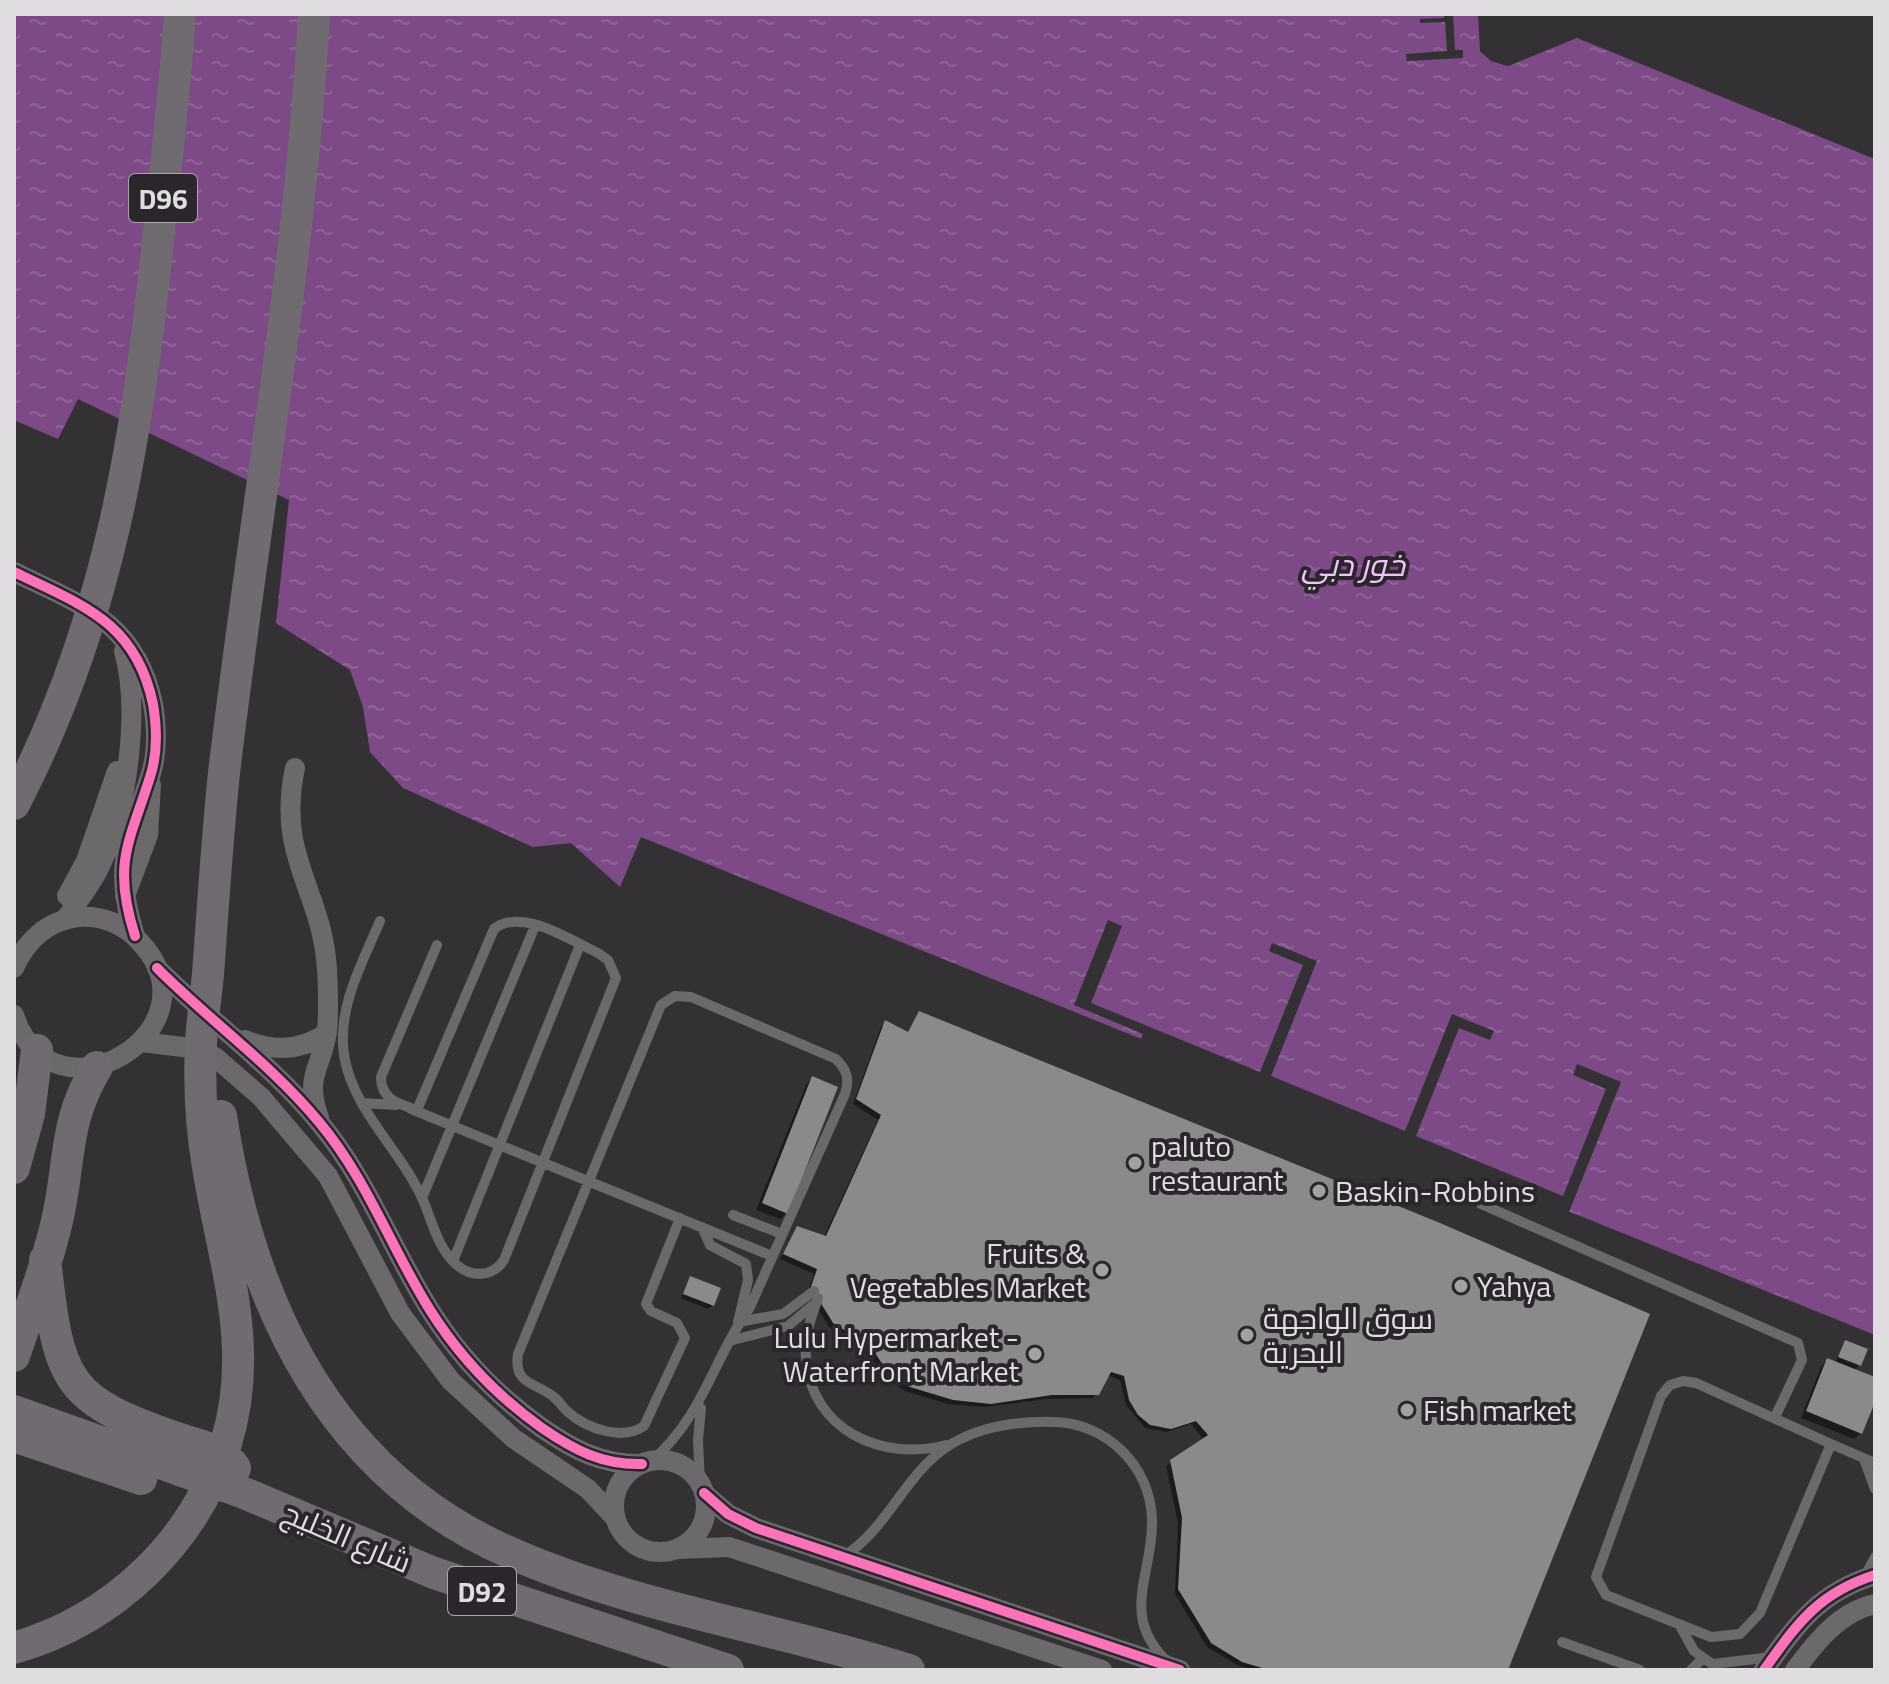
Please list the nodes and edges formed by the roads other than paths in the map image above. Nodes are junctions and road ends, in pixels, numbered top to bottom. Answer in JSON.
{"nodes":[{"id":1,"x":180,"y":14,"type":"edge"},
{"id":2,"x":314,"y":14,"type":"edge"},
{"id":3,"x":14,"y":572,"type":"edge"},
{"id":4,"x":115,"y":629,"type":"junction"},
{"id":5,"x":295,"y":768,"type":"dead end"},
{"id":6,"x":14,"y":803,"type":"edge"},
{"id":7,"x":380,"y":921,"type":"dead end"},
{"id":8,"x":58,"y":922,"type":"junction"},
{"id":9,"x":535,"y":926,"type":"junction"},
{"id":10,"x":135,"y":936,"type":"junction"},
{"id":11,"x":437,"y":945,"type":"dead end"},
{"id":12,"x":580,"y":945,"type":"junction"},
{"id":13,"x":14,"y":968,"type":"edge"},
{"id":14,"x":157,"y":968,"type":"junction"},
{"id":15,"x":208,"y":978,"type":"junction"},
{"id":16,"x":14,"y":1015,"type":"edge"},
{"id":17,"x":229,"y":1033,"type":"junction"},
{"id":18,"x":327,"y":1033,"type":"junction"},
{"id":19,"x":142,"y":1042,"type":"junction"},
{"id":20,"x":37,"y":1050,"type":"junction"},
{"id":21,"x":97,"y":1067,"type":"junction"},
{"id":22,"x":363,"y":1103,"type":"junction"},
{"id":23,"x":417,"y":1110,"type":"junction"},
{"id":24,"x":321,"y":1124,"type":"junction"},
{"id":25,"x":454,"y":1125,"type":"junction"},
{"id":26,"x":498,"y":1143,"type":"junction"},
{"id":27,"x":543,"y":1162,"type":"junction"},
{"id":28,"x":14,"y":1168,"type":"edge"},
{"id":29,"x":589,"y":1181,"type":"junction"},
{"id":30,"x":422,"y":1198,"type":"junction"},
{"id":31,"x":1481,"y":1204,"type":"dead end"},
{"id":32,"x":733,"y":1215,"type":"dead end"},
{"id":33,"x":680,"y":1218,"type":"junction"},
{"id":34,"x":702,"y":1227,"type":"junction"},
{"id":35,"x":782,"y":1234,"type":"junction"},
{"id":36,"x":772,"y":1256,"type":"junction"},
{"id":37,"x":45,"y":1260,"type":"junction"},
{"id":38,"x":453,"y":1261,"type":"junction"},
{"id":39,"x":816,"y":1294,"type":"junction"},
{"id":40,"x":738,"y":1322,"type":"junction"},
{"id":41,"x":729,"y":1341,"type":"junction"},
{"id":42,"x":14,"y":1356,"type":"edge"},
{"id":43,"x":703,"y":1398,"type":"junction"},
{"id":44,"x":14,"y":1411,"type":"edge"},
{"id":45,"x":1775,"y":1417,"type":"junction"},
{"id":46,"x":14,"y":1436,"type":"edge"},
{"id":47,"x":951,"y":1444,"type":"junction"},
{"id":48,"x":1831,"y":1444,"type":"junction"},
{"id":49,"x":1864,"y":1459,"type":"junction"},
{"id":50,"x":647,"y":1462,"type":"junction"},
{"id":51,"x":1875,"y":1463,"type":"edge"},
{"id":52,"x":702,"y":1488,"type":"junction"},
{"id":53,"x":1875,"y":1489,"type":"edge"},
{"id":54,"x":244,"y":1493,"type":"junction"},
{"id":55,"x":616,"y":1519,"type":"junction"},
{"id":56,"x":679,"y":1549,"type":"junction"},
{"id":57,"x":1875,"y":1557,"type":"edge"},
{"id":58,"x":842,"y":1558,"type":"junction"},
{"id":59,"x":1869,"y":1576,"type":"edge"},
{"id":60,"x":1875,"y":1604,"type":"edge"},
{"id":61,"x":1679,"y":1624,"type":"junction"},
{"id":62,"x":1562,"y":1642,"type":"dead end"},
{"id":63,"x":14,"y":1648,"type":"edge"},
{"id":64,"x":1769,"y":1663,"type":"edge"},
{"id":65,"x":14,"y":1664,"type":"edge"},
{"id":66,"x":1709,"y":1664,"type":"edge"},
{"id":67,"x":1178,"y":1669,"type":"edge"},
{"id":68,"x":27,"y":1670,"type":"edge"},
{"id":69,"x":728,"y":1670,"type":"edge"},
{"id":70,"x":909,"y":1670,"type":"edge"},
{"id":71,"x":1102,"y":1670,"type":"edge"},
{"id":72,"x":1640,"y":1670,"type":"edge"},
{"id":73,"x":1691,"y":1670,"type":"edge"},
{"id":74,"x":1795,"y":1670,"type":"edge"}],
"edges":[{"from":1,"to":6,"type":"main road","number":"D96"},
{"from":2,"to":15,"type":"main road"},
{"from":3,"to":4,"type":"street"},
{"from":4,"to":8,"type":"street"},
{"from":4,"to":10,"type":"street"},
{"from":5,"to":18,"type":"street"},
{"from":7,"to":22,"type":"lane"},
{"from":8,"to":10,"type":"street"},
{"from":8,"to":13,"type":"street"},
{"from":9,"to":12,"type":"lane"},
{"from":9,"to":23,"type":"lane"},
{"from":9,"to":25,"type":"lane"},
{"from":10,"to":14,"type":"street"},
{"from":11,"to":23,"type":"lane"},
{"from":12,"to":26,"type":"lane"},
{"from":12,"to":27,"type":"lane"},
{"from":14,"to":17,"type":"street"},
{"from":14,"to":19,"type":"street"},
{"from":15,"to":63,"type":"main road"},
{"from":15,"to":70,"type":"main road"},
{"from":16,"to":20,"type":"street"},
{"from":17,"to":18,"type":"street"},
{"from":17,"to":24,"type":"street"},
{"from":18,"to":24,"type":"street"},
{"from":19,"to":21,"type":"street"},
{"from":19,"to":55,"type":"street"},
{"from":20,"to":21,"type":"street"},
{"from":20,"to":28,"type":"main road"},
{"from":21,"to":37,"type":"main road"},
{"from":22,"to":23,"type":"lane"},
{"from":22,"to":30,"type":"lane"},
{"from":23,"to":25,"type":"lane"},
{"from":24,"to":50,"type":"street"},
{"from":25,"to":26,"type":"lane"},
{"from":25,"to":30,"type":"lane"},
{"from":26,"to":27,"type":"lane"},
{"from":26,"to":38,"type":"lane"},
{"from":27,"to":29,"type":"lane"},
{"from":27,"to":38,"type":"lane"},
{"from":29,"to":33,"type":"lane"},
{"from":29,"to":33,"type":"lane"},
{"from":29,"to":35,"type":"lane"},
{"from":30,"to":38,"type":"lane"},
{"from":31,"to":45,"type":"lane"},
{"from":32,"to":35,"type":"lane"},
{"from":33,"to":34,"type":"lane"},
{"from":34,"to":36,"type":"lane"},
{"from":34,"to":40,"type":"lane"},
{"from":35,"to":36,"type":"lane"},
{"from":36,"to":40,"type":"lane"},
{"from":37,"to":42,"type":"main road"},
{"from":37,"to":54,"type":"main road"},
{"from":39,"to":40,"type":"lane"},
{"from":39,"to":41,"type":"lane"},
{"from":39,"to":47,"type":"lane"},
{"from":40,"to":41,"type":"lane"},
{"from":41,"to":43,"type":"lane"},
{"from":43,"to":50,"type":"lane"},
{"from":43,"to":52,"type":"lane"},
{"from":44,"to":54,"type":"main road","name":"شارع الخليج","number":"D92"},
{"from":45,"to":48,"type":"lane"},
{"from":45,"to":61,"type":"lane"},
{"from":46,"to":54,"type":"main road"},
{"from":47,"to":58,"type":"lane"},
{"from":47,"to":67,"type":"lane"},
{"from":48,"to":49,"type":"lane"},
{"from":48,"to":61,"type":"lane"},
{"from":49,"to":51,"type":"lane"},
{"from":49,"to":53,"type":"lane"},
{"from":50,"to":52,"type":"street"},
{"from":50,"to":55,"type":"street"},
{"from":52,"to":56,"type":"street"},
{"from":52,"to":58,"type":"street"},
{"from":54,"to":69,"type":"main road","name":"شارع الخليج","number":"D92"},
{"from":55,"to":56,"type":"street"},
{"from":56,"to":71,"type":"street"},
{"from":57,"to":59,"type":"lane"},
{"from":58,"to":67,"type":"street"},
{"from":59,"to":64,"type":"street"},
{"from":60,"to":74,"type":"street"},
{"from":61,"to":66,"type":"lane"},
{"from":62,"to":72,"type":"lane"},
{"from":64,"to":66,"type":"lane"},
{"from":65,"to":68,"type":"main road"},
{"from":66,"to":73,"type":"lane"}]}
